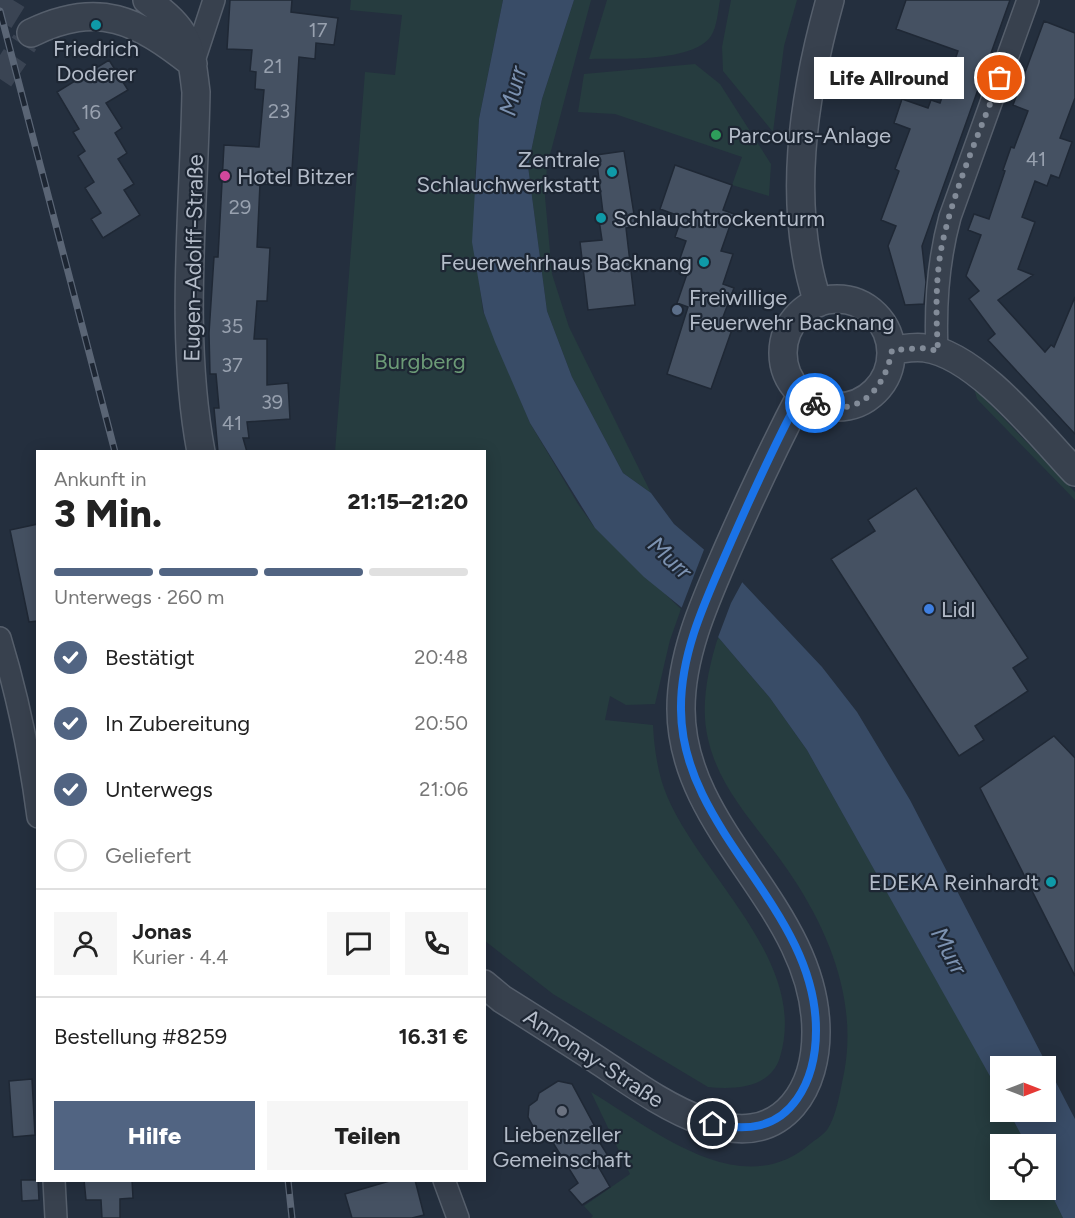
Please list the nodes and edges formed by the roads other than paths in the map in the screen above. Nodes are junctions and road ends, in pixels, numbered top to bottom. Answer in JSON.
{"nodes":[{"id":1,"x":46,"y":0,"type":"edge"},
{"id":2,"x":104,"y":0,"type":"edge"},
{"id":3,"x":147,"y":0,"type":"edge"},
{"id":4,"x":214,"y":0,"type":"edge"},
{"id":5,"x":830,"y":0,"type":"edge"},
{"id":6,"x":1028,"y":0,"type":"edge"},
{"id":7,"x":125,"y":17,"type":"junction"},
{"id":8,"x":193,"y":64,"type":"junction"},
{"id":9,"x":818,"y":303,"type":"junction"},
{"id":10,"x":892,"y":350,"type":"junction"},
{"id":11,"x":938,"y":351,"type":"junction"},
{"id":12,"x":801,"y":395,"type":"junction"},
{"id":13,"x":201,"y":450,"type":"edge"},
{"id":14,"x":1075,"y":472,"type":"edge"},
{"id":15,"x":0,"y":638,"type":"edge"},
{"id":16,"x":36,"y":801,"type":"edge"},
{"id":17,"x":486,"y":986,"type":"edge"},
{"id":18,"x":54,"y":1182,"type":"edge"},
{"id":19,"x":445,"y":1182,"type":"edge"},
{"id":20,"x":56,"y":1218,"type":"edge"},
{"id":21,"x":458,"y":1218,"type":"edge"}],
"edges":[{"from":1,"to":7,"type":"street"},
{"from":2,"to":7,"type":"street"},
{"from":3,"to":8,"type":"street","name":"Eugen-Adolff-Straße"},
{"from":4,"to":8,"type":"street"},
{"from":5,"to":9,"type":"street"},
{"from":6,"to":11,"type":"street"},
{"from":7,"to":8,"type":"street"},
{"from":8,"to":13,"type":"street","name":"Eugen-Adolff-Straße"},
{"from":9,"to":10,"type":"street"},
{"from":9,"to":12,"type":"street"},
{"from":10,"to":11,"type":"street"},
{"from":10,"to":12,"type":"street"},
{"from":11,"to":14,"type":"street"},
{"from":12,"to":17,"type":"street","name":"Annonay-Straße"},
{"from":15,"to":16,"type":"street"},
{"from":18,"to":20,"type":"street"},
{"from":19,"to":21,"type":"street"}]}
